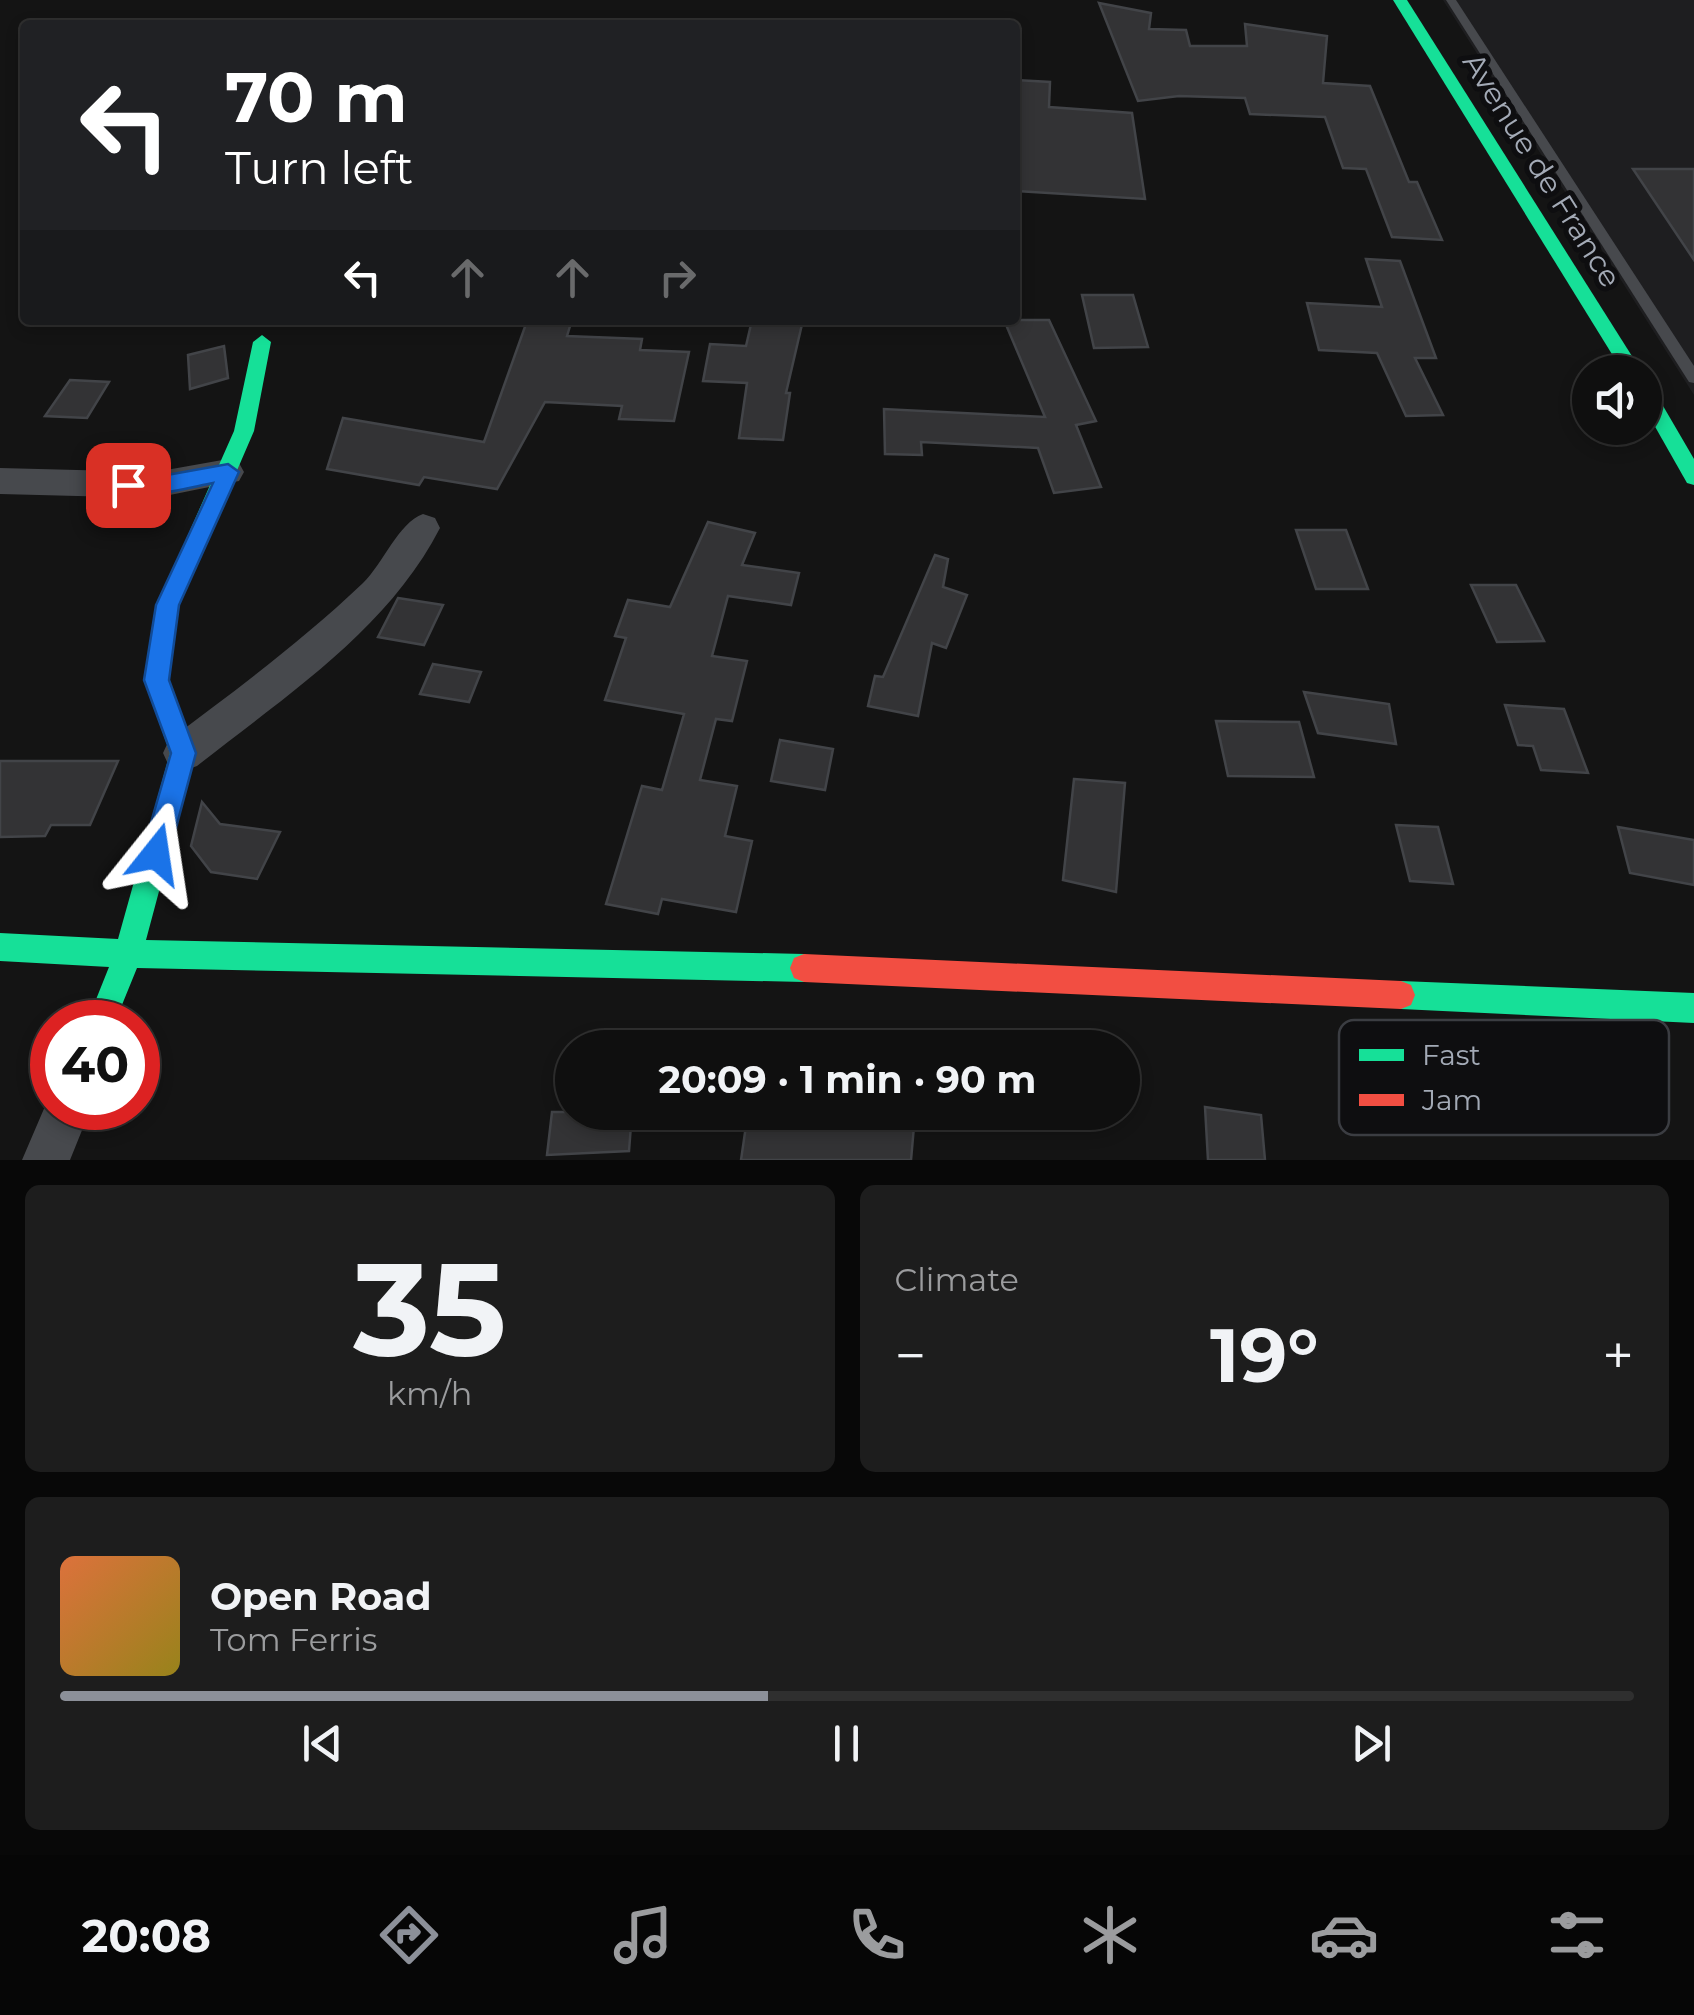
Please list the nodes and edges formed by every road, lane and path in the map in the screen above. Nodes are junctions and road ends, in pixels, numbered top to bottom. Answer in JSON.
{"nodes":[{"id":1,"x":1400,"y":0,"type":"edge"},
{"id":2,"x":1451,"y":0,"type":"edge"},
{"id":3,"x":262,"y":342,"type":"dead end"},
{"id":4,"x":1622,"y":355,"type":"edge"},
{"id":5,"x":1694,"y":378,"type":"edge"},
{"id":6,"x":1662,"y":421,"type":"edge"},
{"id":7,"x":228,"y":472,"type":"junction"},
{"id":8,"x":1694,"y":477,"type":"edge"},
{"id":9,"x":0,"y":481,"type":"edge"},
{"id":10,"x":423,"y":528,"type":"dead end"},
{"id":11,"x":184,"y":753,"type":"junction"},
{"id":12,"x":0,"y":947,"type":"edge"},
{"id":13,"x":128,"y":954,"type":"junction"},
{"id":14,"x":109,"y":1000,"type":"edge"},
{"id":15,"x":1694,"y":1008,"type":"edge"},
{"id":16,"x":58,"y":1130,"type":"edge"},
{"id":17,"x":46,"y":1160,"type":"edge"}],
"edges":[{"from":1,"to":4,"type":"street","name":"Avenue de France"},
{"from":2,"to":5,"type":"lane"},
{"from":3,"to":7,"type":"street"},
{"from":6,"to":8,"type":"street"},
{"from":7,"to":9,"type":"street"},
{"from":7,"to":11,"type":"street"},
{"from":10,"to":11,"type":"street"},
{"from":11,"to":13,"type":"street"},
{"from":12,"to":13,"type":"street"},
{"from":13,"to":14,"type":"street"},
{"from":13,"to":15,"type":"street"},
{"from":16,"to":17,"type":"street"}]}
